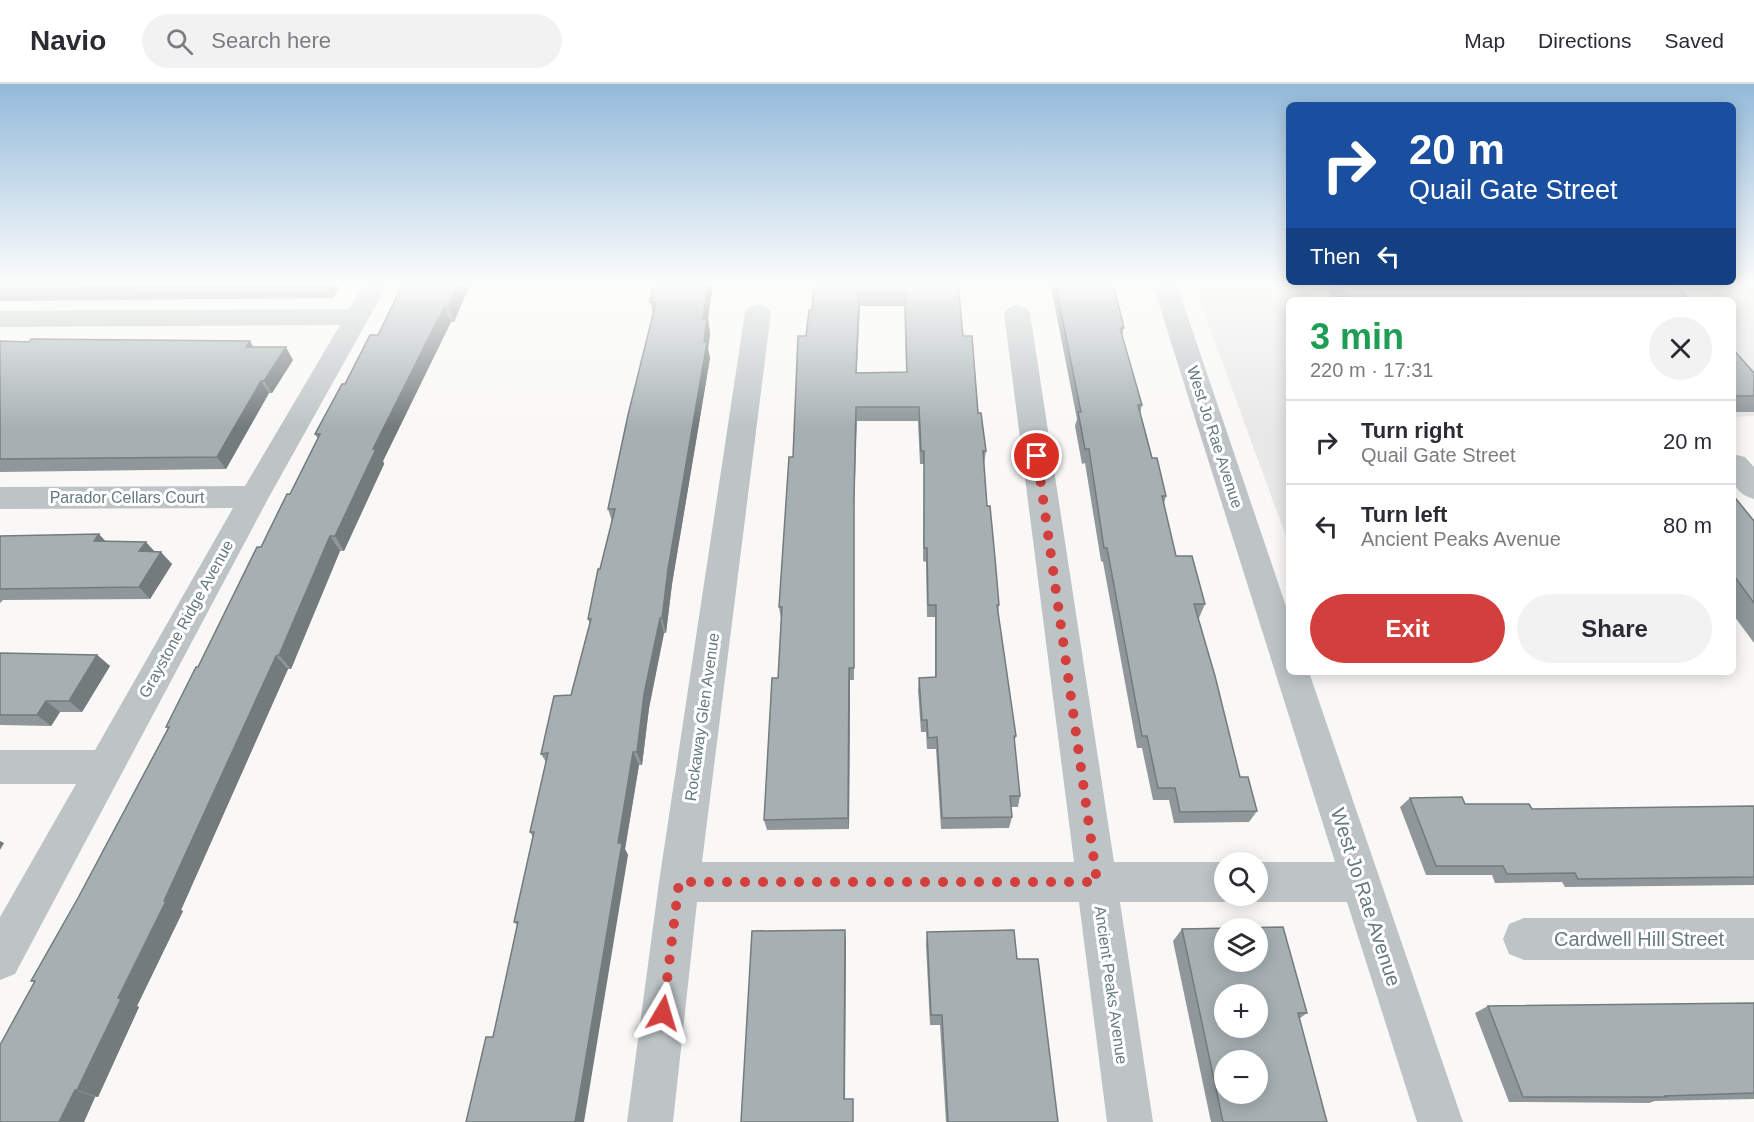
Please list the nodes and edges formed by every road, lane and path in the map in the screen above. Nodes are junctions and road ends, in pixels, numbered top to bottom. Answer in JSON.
{"nodes":[{"id":1,"x":350,"y":330,"type":"edge"},
{"id":2,"x":755,"y":330,"type":"edge"},
{"id":3,"x":1019,"y":330,"type":"edge"},
{"id":4,"x":1180,"y":330,"type":"edge"},
{"id":5,"x":1736,"y":464,"type":"dead end"},
{"id":6,"x":1754,"y":488,"type":"edge"},
{"id":7,"x":254,"y":497,"type":"junction"},
{"id":8,"x":0,"y":498,"type":"edge"},
{"id":9,"x":1286,"y":655,"type":"edge"},
{"id":10,"x":1293,"y":675,"type":"edge"},
{"id":11,"x":0,"y":766,"type":"edge"},
{"id":12,"x":105,"y":767,"type":"junction"},
{"id":13,"x":679,"y":882,"type":"junction"},
{"id":14,"x":1097,"y":882,"type":"junction"},
{"id":15,"x":1214,"y":882,"type":"edge"},
{"id":16,"x":1268,"y":882,"type":"edge"},
{"id":17,"x":1361,"y":882,"type":"junction"},
{"id":18,"x":1524,"y":939,"type":"dead end"},
{"id":19,"x":1754,"y":939,"type":"edge"},
{"id":20,"x":0,"y":959,"type":"edge"},
{"id":21,"x":650,"y":1122,"type":"edge"},
{"id":22,"x":1130,"y":1122,"type":"edge"},
{"id":23,"x":1440,"y":1122,"type":"edge"}],
"edges":[{"from":1,"to":7,"type":"street","name":"Graystone Ridge Avenue"},
{"from":2,"to":13,"type":"street","name":"Rockaway Glen Avenue"},
{"from":3,"to":14,"type":"street","name":"Ancient Peaks Avenue"},
{"from":4,"to":9,"type":"street","name":"West Jo Rae Avenue"},
{"from":5,"to":6,"type":"street"},
{"from":7,"to":8,"type":"street","name":"Parador Cellars Court"},
{"from":7,"to":12,"type":"street","name":"Graystone Ridge Avenue"},
{"from":10,"to":17,"type":"street","name":"West Jo Rae Avenue"},
{"from":11,"to":12,"type":"street"},
{"from":12,"to":20,"type":"street","name":"Graystone Ridge Avenue"},
{"from":13,"to":14,"type":"street"},
{"from":13,"to":21,"type":"street","name":"Rockaway Glen Avenue"},
{"from":14,"to":15,"type":"street"},
{"from":14,"to":22,"type":"street","name":"Ancient Peaks Avenue"},
{"from":16,"to":17,"type":"street"},
{"from":17,"to":23,"type":"street","name":"West Jo Rae Avenue"},
{"from":18,"to":19,"type":"street","name":"Cardwell Hill Street"}]}
